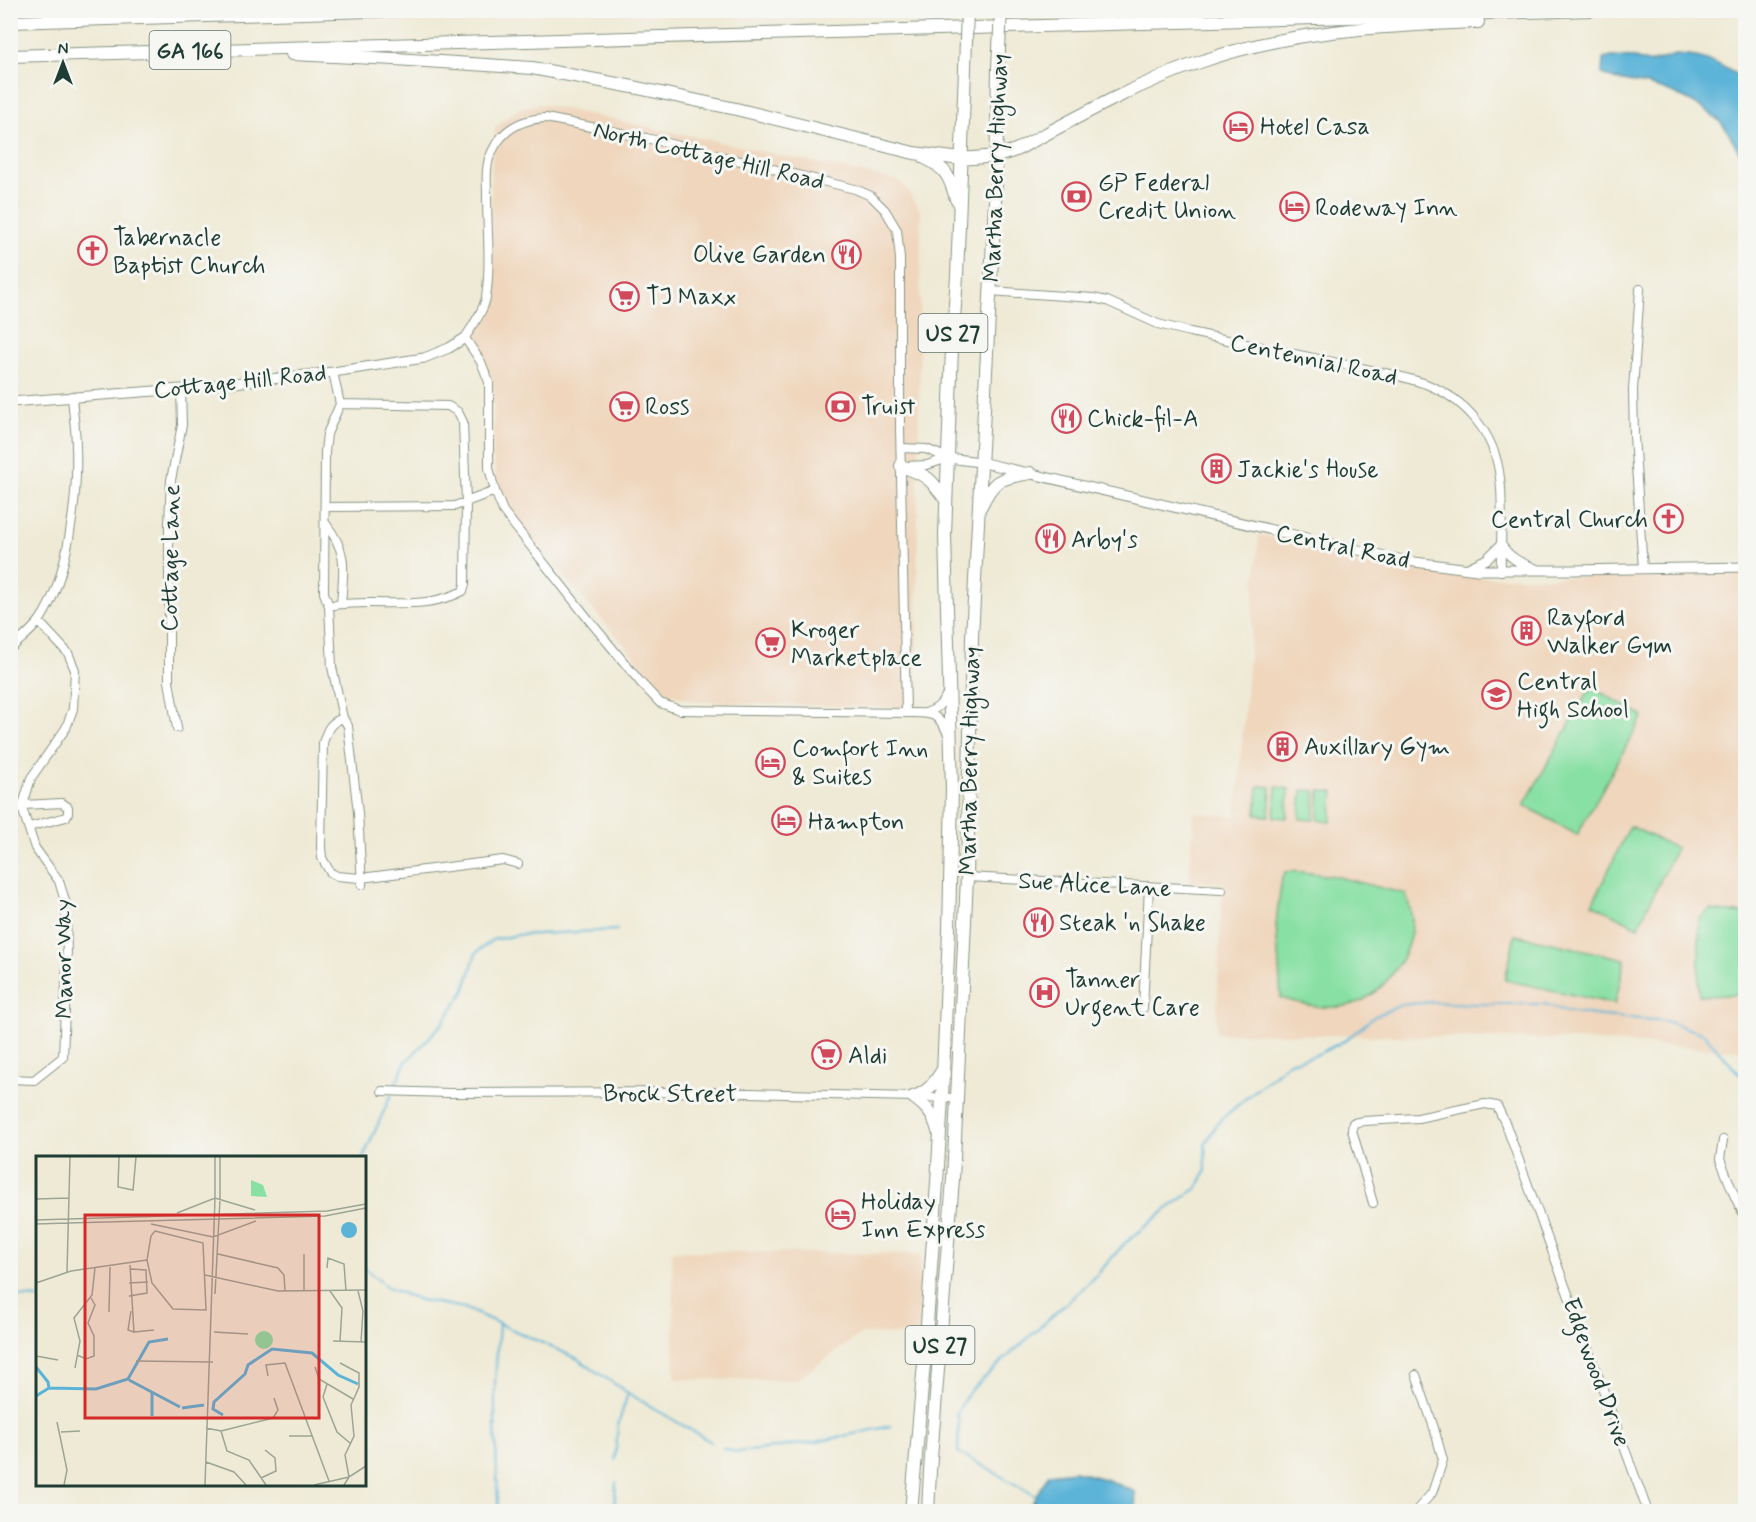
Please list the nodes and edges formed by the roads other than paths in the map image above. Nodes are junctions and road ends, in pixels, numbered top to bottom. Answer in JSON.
{"nodes":[{"id":1,"x":967,"y":10,"type":"edge"},
{"id":2,"x":1001,"y":10,"type":"edge"},
{"id":3,"x":1592,"y":10,"type":"edge"},
{"id":4,"x":398,"y":11,"type":"edge"},
{"id":5,"x":10,"y":22,"type":"edge"},
{"id":6,"x":238,"y":49,"type":"junction"},
{"id":7,"x":10,"y":56,"type":"edge"},
{"id":8,"x":914,"y":153,"type":"junction"},
{"id":9,"x":997,"y":156,"type":"junction"},
{"id":10,"x":961,"y":159,"type":"junction"},
{"id":11,"x":958,"y":209,"type":"junction"},
{"id":12,"x":1640,"y":289,"type":"dead end"},
{"id":13,"x":990,"y":291,"type":"junction"},
{"id":14,"x":465,"y":338,"type":"junction"},
{"id":15,"x":333,"y":372,"type":"junction"},
{"id":16,"x":181,"y":389,"type":"junction"},
{"id":17,"x":72,"y":396,"type":"junction"},
{"id":18,"x":10,"y":402,"type":"edge"},
{"id":19,"x":340,"y":404,"type":"junction"},
{"id":20,"x":901,"y":448,"type":"junction"},
{"id":21,"x":948,"y":458,"type":"junction"},
{"id":22,"x":980,"y":462,"type":"junction"},
{"id":23,"x":901,"y":466,"type":"junction"},
{"id":24,"x":1030,"y":473,"type":"junction"},
{"id":25,"x":495,"y":491,"type":"junction"},
{"id":26,"x":946,"y":500,"type":"junction"},
{"id":27,"x":466,"y":502,"type":"junction"},
{"id":28,"x":326,"y":507,"type":"junction"},
{"id":29,"x":978,"y":513,"type":"junction"},
{"id":30,"x":326,"y":524,"type":"junction"},
{"id":31,"x":1501,"y":545,"type":"junction"},
{"id":32,"x":1746,"y":567,"type":"edge"},
{"id":33,"x":1466,"y":569,"type":"junction"},
{"id":34,"x":1643,"y":569,"type":"junction"},
{"id":35,"x":1501,"y":571,"type":"junction"},
{"id":36,"x":1539,"y":571,"type":"junction"},
{"id":37,"x":341,"y":603,"type":"junction"},
{"id":38,"x":329,"y":606,"type":"junction"},
{"id":39,"x":39,"y":622,"type":"junction"},
{"id":40,"x":10,"y":650,"type":"edge"},
{"id":41,"x":949,"y":691,"type":"junction"},
{"id":42,"x":906,"y":713,"type":"junction"},
{"id":43,"x":924,"y":713,"type":"junction"},
{"id":44,"x":343,"y":718,"type":"junction"},
{"id":45,"x":177,"y":728,"type":"dead end"},
{"id":46,"x":950,"y":738,"type":"junction"},
{"id":47,"x":23,"y":805,"type":"junction"},
{"id":48,"x":29,"y":828,"type":"junction"},
{"id":49,"x":518,"y":864,"type":"dead end"},
{"id":50,"x":951,"y":875,"type":"junction"},
{"id":51,"x":967,"y":877,"type":"junction"},
{"id":52,"x":361,"y":881,"type":"junction"},
{"id":53,"x":1149,"y":887,"type":"junction"},
{"id":54,"x":1222,"y":890,"type":"dead end"},
{"id":55,"x":1143,"y":1008,"type":"dead end"},
{"id":56,"x":943,"y":1068,"type":"junction"},
{"id":57,"x":10,"y":1079,"type":"edge"},
{"id":58,"x":382,"y":1091,"type":"dead end"},
{"id":59,"x":913,"y":1097,"type":"junction"},
{"id":60,"x":942,"y":1098,"type":"junction"},
{"id":61,"x":957,"y":1098,"type":"junction"},
{"id":62,"x":940,"y":1136,"type":"junction"},
{"id":63,"x":1723,"y":1140,"type":"dead end"},
{"id":64,"x":1373,"y":1203,"type":"dead end"},
{"id":65,"x":1746,"y":1219,"type":"edge"},
{"id":66,"x":1416,"y":1375,"type":"dead end"},
{"id":67,"x":911,"y":1512,"type":"edge"},
{"id":68,"x":928,"y":1512,"type":"edge"},
{"id":69,"x":1415,"y":1512,"type":"edge"},
{"id":70,"x":1648,"y":1512,"type":"edge"}],
"edges":[{"from":1,"to":10,"type":"highway","name":"Martha Berry Highway","number":"US 27","bridge":true},
{"from":2,"to":9,"type":"highway","name":"Martha Berry Highway","number":"US 27","bridge":true},
{"from":3,"to":6,"type":"highway","number":"GA 166"},
{"from":3,"to":9,"type":"highway"},
{"from":4,"to":5,"type":"highway","number":"GA 166"},
{"from":6,"to":7,"type":"highway","number":"GA 166"},
{"from":6,"to":8,"type":"highway"},
{"from":8,"to":10,"type":"highway"},
{"from":8,"to":11,"type":"highway"},
{"from":9,"to":10,"type":"highway"},
{"from":9,"to":13,"type":"highway","name":"Martha Berry Highway","number":"US 27"},
{"from":10,"to":11,"type":"highway","name":"Martha Berry Highway","number":"US 27"},
{"from":11,"to":21,"type":"highway","name":"Martha Berry Highway","number":"US 27"},
{"from":12,"to":34,"type":"street"},
{"from":13,"to":22,"type":"highway","name":"Martha Berry Highway","number":"US 27"},
{"from":13,"to":31,"type":"street","name":"Centennial Road"},
{"from":14,"to":15,"type":"street","name":"Cottage Hill Road"},
{"from":14,"to":20,"type":"street","name":"North Cottage Hill Road"},
{"from":14,"to":25,"type":"street"},
{"from":15,"to":16,"type":"street","name":"Cottage Hill Road"},
{"from":15,"to":19,"type":"street"},
{"from":16,"to":17,"type":"street","name":"Cottage Hill Road"},
{"from":16,"to":45,"type":"street","name":"Cottage Lane"},
{"from":17,"to":18,"type":"street","name":"Cottage Hill Road"},
{"from":17,"to":39,"type":"street"},
{"from":19,"to":27,"type":"street"},
{"from":19,"to":28,"type":"street"},
{"from":20,"to":21,"type":"street","name":"Central Road"},
{"from":20,"to":23,"type":"street","name":"North Cottage Hill Road"},
{"from":21,"to":22,"type":"street","name":"Central Road"},
{"from":21,"to":23,"type":"street","name":"Central Road"},
{"from":21,"to":26,"type":"highway","name":"Martha Berry Highway","number":"US 27"},
{"from":22,"to":24,"type":"street","name":"Central Road"},
{"from":22,"to":29,"type":"highway","name":"Martha Berry Highway","number":"US 27"},
{"from":23,"to":26,"type":"highway"},
{"from":23,"to":42,"type":"street","name":"North Cottage Hill Road"},
{"from":24,"to":29,"type":"highway"},
{"from":24,"to":33,"type":"street","name":"Central Road"},
{"from":25,"to":27,"type":"street"},
{"from":25,"to":42,"type":"street"},
{"from":26,"to":41,"type":"highway","name":"Martha Berry Highway","number":"US 27"},
{"from":27,"to":28,"type":"street"},
{"from":27,"to":37,"type":"street"},
{"from":28,"to":30,"type":"street"},
{"from":29,"to":51,"type":"highway","name":"Martha Berry Highway","number":"US 27"},
{"from":30,"to":37,"type":"street"},
{"from":30,"to":38,"type":"street"},
{"from":31,"to":33,"type":"street"},
{"from":31,"to":35,"type":"street","name":"Centennial Road"},
{"from":31,"to":36,"type":"street"},
{"from":32,"to":34,"type":"street","name":"Central Road"},
{"from":33,"to":35,"type":"street","name":"Central Road"},
{"from":34,"to":36,"type":"street","name":"Central Road"},
{"from":35,"to":36,"type":"street","name":"Central Road"},
{"from":37,"to":38,"type":"street"},
{"from":38,"to":44,"type":"street"},
{"from":39,"to":40,"type":"street"},
{"from":39,"to":47,"type":"street"},
{"from":41,"to":43,"type":"street"},
{"from":41,"to":46,"type":"highway","name":"Martha Berry Highway","number":"US 27"},
{"from":42,"to":43,"type":"street"},
{"from":43,"to":46,"type":"street"},
{"from":44,"to":52,"type":"street"},
{"from":44,"to":52,"type":"street"},
{"from":46,"to":50,"type":"highway","name":"Martha Berry Highway","number":"US 27"},
{"from":47,"to":48,"type":"street","name":"Manor Way"},
{"from":47,"to":48,"type":"street"},
{"from":48,"to":57,"type":"street","name":"Manor Way"},
{"from":49,"to":52,"type":"street"},
{"from":50,"to":51,"type":"highway"},
{"from":50,"to":56,"type":"highway","name":"Martha Berry Highway","number":"US 27"},
{"from":51,"to":53,"type":"street","name":"Sue Alice Lane"},
{"from":51,"to":61,"type":"highway","name":"Martha Berry Highway","number":"US 27"},
{"from":53,"to":54,"type":"street","name":"Sue Alice Lane"},
{"from":53,"to":55,"type":"street"},
{"from":56,"to":59,"type":"highway"},
{"from":56,"to":60,"type":"highway","name":"Martha Berry Highway","number":"US 27"},
{"from":58,"to":59,"type":"street","name":"Brock Street"},
{"from":59,"to":60,"type":"street","name":"Brock Street"},
{"from":59,"to":62,"type":"highway"},
{"from":60,"to":61,"type":"street","name":"Brock Street"},
{"from":60,"to":62,"type":"highway","name":"Martha Berry Highway","number":"US 27"},
{"from":61,"to":68,"type":"highway","name":"Martha Berry Highway","number":"US 27"},
{"from":62,"to":67,"type":"highway","name":"Martha Berry Highway","number":"US 27"},
{"from":63,"to":65,"type":"street"},
{"from":64,"to":70,"type":"street","name":"Edgewood Drive"},
{"from":66,"to":69,"type":"street"}]}
